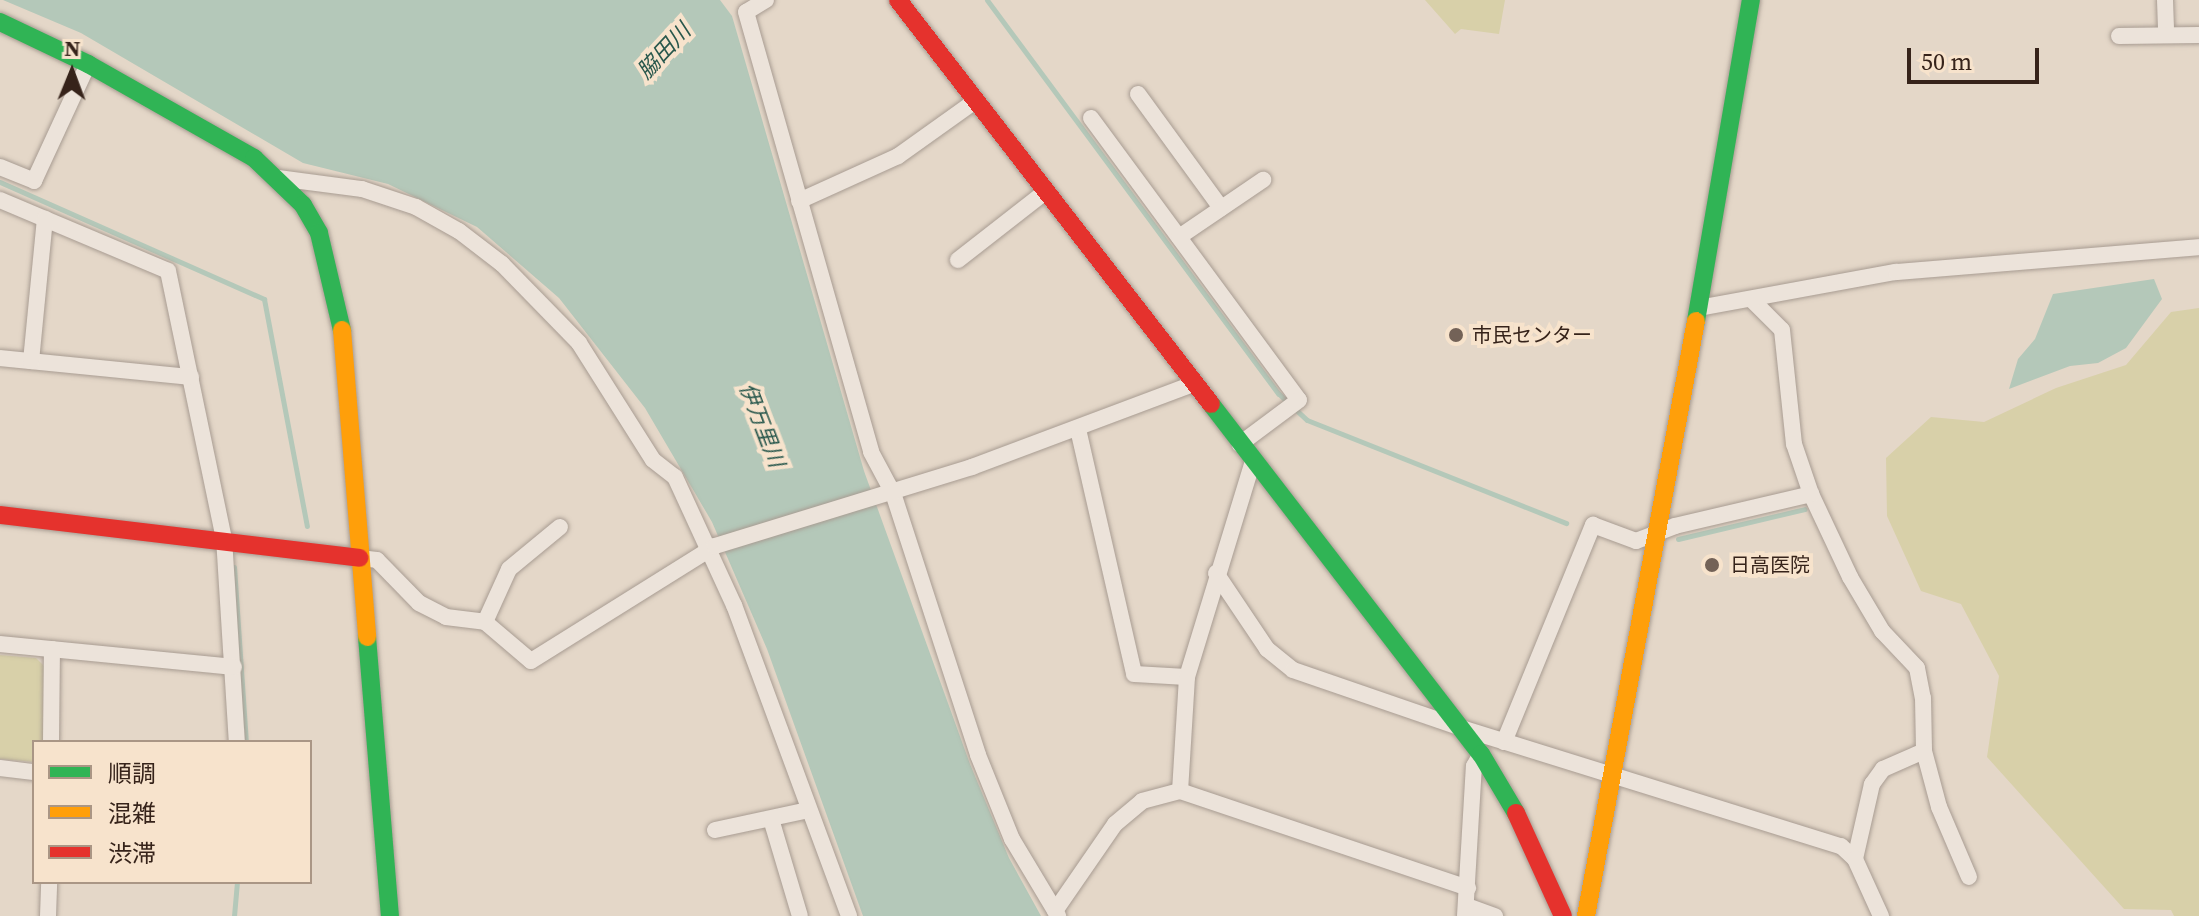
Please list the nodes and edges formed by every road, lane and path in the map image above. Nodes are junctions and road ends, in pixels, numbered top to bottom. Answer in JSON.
{"nodes":[{"id":1,"x":766,"y":0,"type":"edge"},
{"id":2,"x":898,"y":0,"type":"edge"},
{"id":3,"x":1751,"y":0,"type":"edge"},
{"id":4,"x":2165,"y":0,"type":"edge"},
{"id":5,"x":0,"y":22,"type":"edge"},
{"id":6,"x":2166,"y":35,"type":"junction"},
{"id":7,"x":2199,"y":35,"type":"edge"},
{"id":8,"x":2119,"y":36,"type":"dead end"},
{"id":9,"x":88,"y":64,"type":"junction"},
{"id":10,"x":1138,"y":94,"type":"dead end"},
{"id":11,"x":975,"y":101,"type":"junction"},
{"id":12,"x":1091,"y":118,"type":"dead end"},
{"id":13,"x":0,"y":167,"type":"edge"},
{"id":14,"x":278,"y":178,"type":"junction"},
{"id":15,"x":1263,"y":180,"type":"dead end"},
{"id":16,"x":1045,"y":192,"type":"junction"},
{"id":17,"x":0,"y":200,"type":"edge"},
{"id":18,"x":799,"y":201,"type":"junction"},
{"id":19,"x":1221,"y":208,"type":"junction"},
{"id":20,"x":45,"y":219,"type":"junction"},
{"id":21,"x":1179,"y":237,"type":"junction"},
{"id":22,"x":2199,"y":247,"type":"edge"},
{"id":23,"x":958,"y":260,"type":"dead end"},
{"id":24,"x":1752,"y":300,"type":"junction"},
{"id":25,"x":1699,"y":308,"type":"junction"},
{"id":26,"x":0,"y":358,"type":"edge"},
{"id":27,"x":31,"y":361,"type":"junction"},
{"id":28,"x":191,"y":377,"type":"junction"},
{"id":29,"x":1193,"y":384,"type":"junction"},
{"id":30,"x":1078,"y":429,"type":"junction"},
{"id":31,"x":1240,"y":444,"type":"junction"},
{"id":32,"x":1253,"y":461,"type":"junction"},
{"id":33,"x":888,"y":494,"type":"junction"},
{"id":34,"x":1811,"y":494,"type":"junction"},
{"id":35,"x":0,"y":515,"type":"edge"},
{"id":36,"x":560,"y":527,"type":"dead end"},
{"id":37,"x":1659,"y":534,"type":"junction"},
{"id":38,"x":224,"y":538,"type":"junction"},
{"id":39,"x":712,"y":549,"type":"junction"},
{"id":40,"x":359,"y":558,"type":"junction"},
{"id":41,"x":1216,"y":573,"type":"junction"},
{"id":42,"x":485,"y":622,"type":"junction"},
{"id":43,"x":0,"y":644,"type":"edge"},
{"id":44,"x":52,"y":649,"type":"junction"},
{"id":45,"x":234,"y":667,"type":"junction"},
{"id":46,"x":1187,"y":677,"type":"junction"},
{"id":47,"x":1461,"y":728,"type":"junction"},
{"id":48,"x":51,"y":740,"type":"edge"},
{"id":49,"x":237,"y":740,"type":"edge"},
{"id":50,"x":1504,"y":742,"type":"junction"},
{"id":51,"x":1924,"y":751,"type":"junction"},
{"id":52,"x":1481,"y":754,"type":"junction"},
{"id":53,"x":0,"y":768,"type":"edge"},
{"id":54,"x":32,"y":772,"type":"edge"},
{"id":55,"x":1612,"y":774,"type":"junction"},
{"id":56,"x":1180,"y":791,"type":"junction"},
{"id":57,"x":808,"y":810,"type":"junction"},
{"id":58,"x":771,"y":819,"type":"junction"},
{"id":59,"x":715,"y":830,"type":"dead end"},
{"id":60,"x":1855,"y":859,"type":"junction"},
{"id":61,"x":1969,"y":877,"type":"dead end"},
{"id":62,"x":49,"y":884,"type":"edge"},
{"id":63,"x":1468,"y":888,"type":"junction"},
{"id":64,"x":1466,"y":911,"type":"edge"},
{"id":65,"x":1057,"y":914,"type":"edge"},
{"id":66,"x":48,"y":916,"type":"edge"},
{"id":67,"x":390,"y":916,"type":"edge"},
{"id":68,"x":800,"y":916,"type":"edge"},
{"id":69,"x":849,"y":916,"type":"edge"},
{"id":70,"x":1495,"y":916,"type":"edge"},
{"id":71,"x":1563,"y":916,"type":"edge"},
{"id":72,"x":1586,"y":916,"type":"edge"},
{"id":73,"x":1881,"y":916,"type":"edge"}],
"edges":[{"from":1,"to":18,"type":"street"},
{"from":2,"to":11,"type":"street"},
{"from":3,"to":25,"type":"street"},
{"from":4,"to":6,"type":"street"},
{"from":5,"to":9,"type":"street"},
{"from":6,"to":7,"type":"street"},
{"from":6,"to":8,"type":"street"},
{"from":9,"to":13,"type":"street"},
{"from":9,"to":14,"type":"street"},
{"from":10,"to":19,"type":"street"},
{"from":11,"to":16,"type":"street"},
{"from":11,"to":18,"type":"street"},
{"from":12,"to":21,"type":"street"},
{"from":14,"to":39,"type":"street"},
{"from":14,"to":40,"type":"street"},
{"from":15,"to":19,"type":"street"},
{"from":16,"to":23,"type":"street"},
{"from":16,"to":29,"type":"street"},
{"from":17,"to":20,"type":"street"},
{"from":18,"to":33,"type":"street"},
{"from":19,"to":21,"type":"street"},
{"from":20,"to":27,"type":"street"},
{"from":20,"to":28,"type":"street"},
{"from":21,"to":31,"type":"street"},
{"from":22,"to":24,"type":"street"},
{"from":24,"to":25,"type":"street"},
{"from":24,"to":34,"type":"street"},
{"from":25,"to":37,"type":"street"},
{"from":26,"to":27,"type":"street"},
{"from":27,"to":28,"type":"street"},
{"from":28,"to":38,"type":"street"},
{"from":29,"to":30,"type":"street"},
{"from":29,"to":31,"type":"street"},
{"from":30,"to":33,"type":"street"},
{"from":30,"to":46,"type":"street"},
{"from":31,"to":32,"type":"street"},
{"from":32,"to":41,"type":"street"},
{"from":32,"to":47,"type":"street"},
{"from":33,"to":39,"type":"street"},
{"from":33,"to":65,"type":"street"},
{"from":34,"to":37,"type":"street"},
{"from":34,"to":51,"type":"street"},
{"from":35,"to":38,"type":"street"},
{"from":36,"to":42,"type":"street"},
{"from":37,"to":50,"type":"street"},
{"from":37,"to":55,"type":"street"},
{"from":38,"to":40,"type":"street"},
{"from":38,"to":45,"type":"street"},
{"from":39,"to":42,"type":"street"},
{"from":39,"to":57,"type":"street"},
{"from":40,"to":42,"type":"street"},
{"from":40,"to":67,"type":"street"},
{"from":41,"to":46,"type":"street"},
{"from":41,"to":47,"type":"street"},
{"from":43,"to":44,"type":"street"},
{"from":44,"to":45,"type":"street"},
{"from":44,"to":48,"type":"street"},
{"from":45,"to":49,"type":"street"},
{"from":46,"to":56,"type":"street"},
{"from":47,"to":50,"type":"street"},
{"from":47,"to":52,"type":"street"},
{"from":50,"to":55,"type":"street"},
{"from":51,"to":60,"type":"street"},
{"from":51,"to":61,"type":"street"},
{"from":52,"to":63,"type":"street"},
{"from":52,"to":71,"type":"street"},
{"from":53,"to":54,"type":"street"},
{"from":55,"to":60,"type":"street"},
{"from":55,"to":72,"type":"street"},
{"from":56,"to":63,"type":"street"},
{"from":56,"to":65,"type":"street"},
{"from":57,"to":58,"type":"street"},
{"from":57,"to":69,"type":"street"},
{"from":58,"to":59,"type":"street"},
{"from":58,"to":68,"type":"street"},
{"from":60,"to":73,"type":"street"},
{"from":62,"to":66,"type":"street"},
{"from":63,"to":64,"type":"street"},
{"from":64,"to":70,"type":"street"}]}
